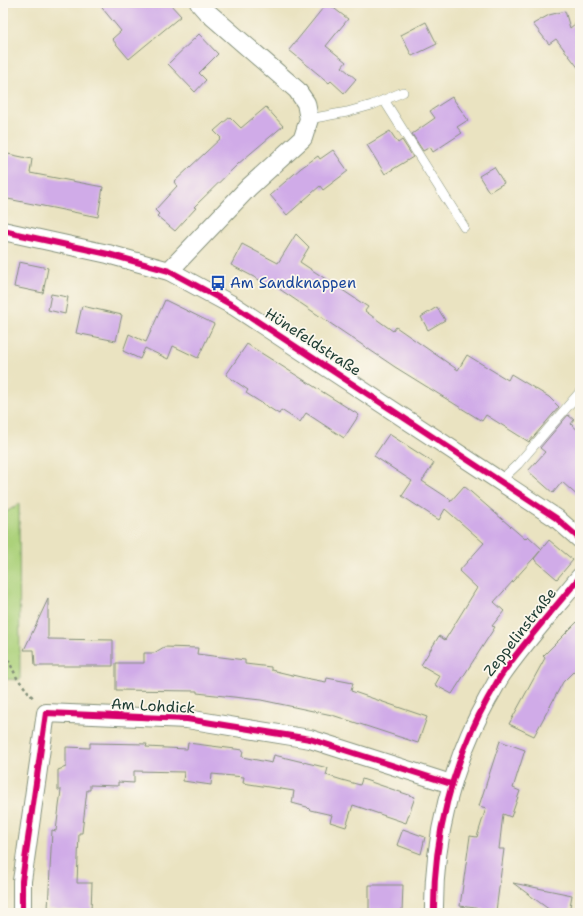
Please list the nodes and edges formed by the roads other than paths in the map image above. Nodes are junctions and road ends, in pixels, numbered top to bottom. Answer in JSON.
{"nodes":[{"id":1,"x":199,"y":3,"type":"edge"},
{"id":2,"x":403,"y":92,"type":"dead end"},
{"id":3,"x":384,"y":100,"type":"junction"},
{"id":4,"x":309,"y":119,"type":"junction"},
{"id":5,"x":464,"y":227,"type":"dead end"},
{"id":6,"x":3,"y":231,"type":"edge"},
{"id":7,"x":168,"y":271,"type":"junction"},
{"id":8,"x":580,"y":392,"type":"edge"},
{"id":9,"x":500,"y":481,"type":"junction"},
{"id":10,"x":580,"y":539,"type":"edge"},
{"id":11,"x":580,"y":577,"type":"edge"},
{"id":12,"x":451,"y":784,"type":"junction"},
{"id":13,"x":22,"y":913,"type":"edge"},
{"id":14,"x":434,"y":913,"type":"edge"}],
"edges":[{"from":1,"to":4,"type":"street"},
{"from":2,"to":3,"type":"lane"},
{"from":3,"to":4,"type":"lane"},
{"from":3,"to":5,"type":"lane"},
{"from":4,"to":7,"type":"street"},
{"from":6,"to":7,"type":"street","name":"Hünefeldstraße"},
{"from":7,"to":9,"type":"street","name":"Hünefeldstraße"},
{"from":8,"to":9,"type":"lane"},
{"from":9,"to":10,"type":"street","name":"Hünefeldstraße"},
{"from":11,"to":12,"type":"street","name":"Zeppelinstraße"},
{"from":12,"to":13,"type":"street","name":"Am Lohdick"},
{"from":12,"to":14,"type":"street","name":"Zeppelinstraße"}]}
